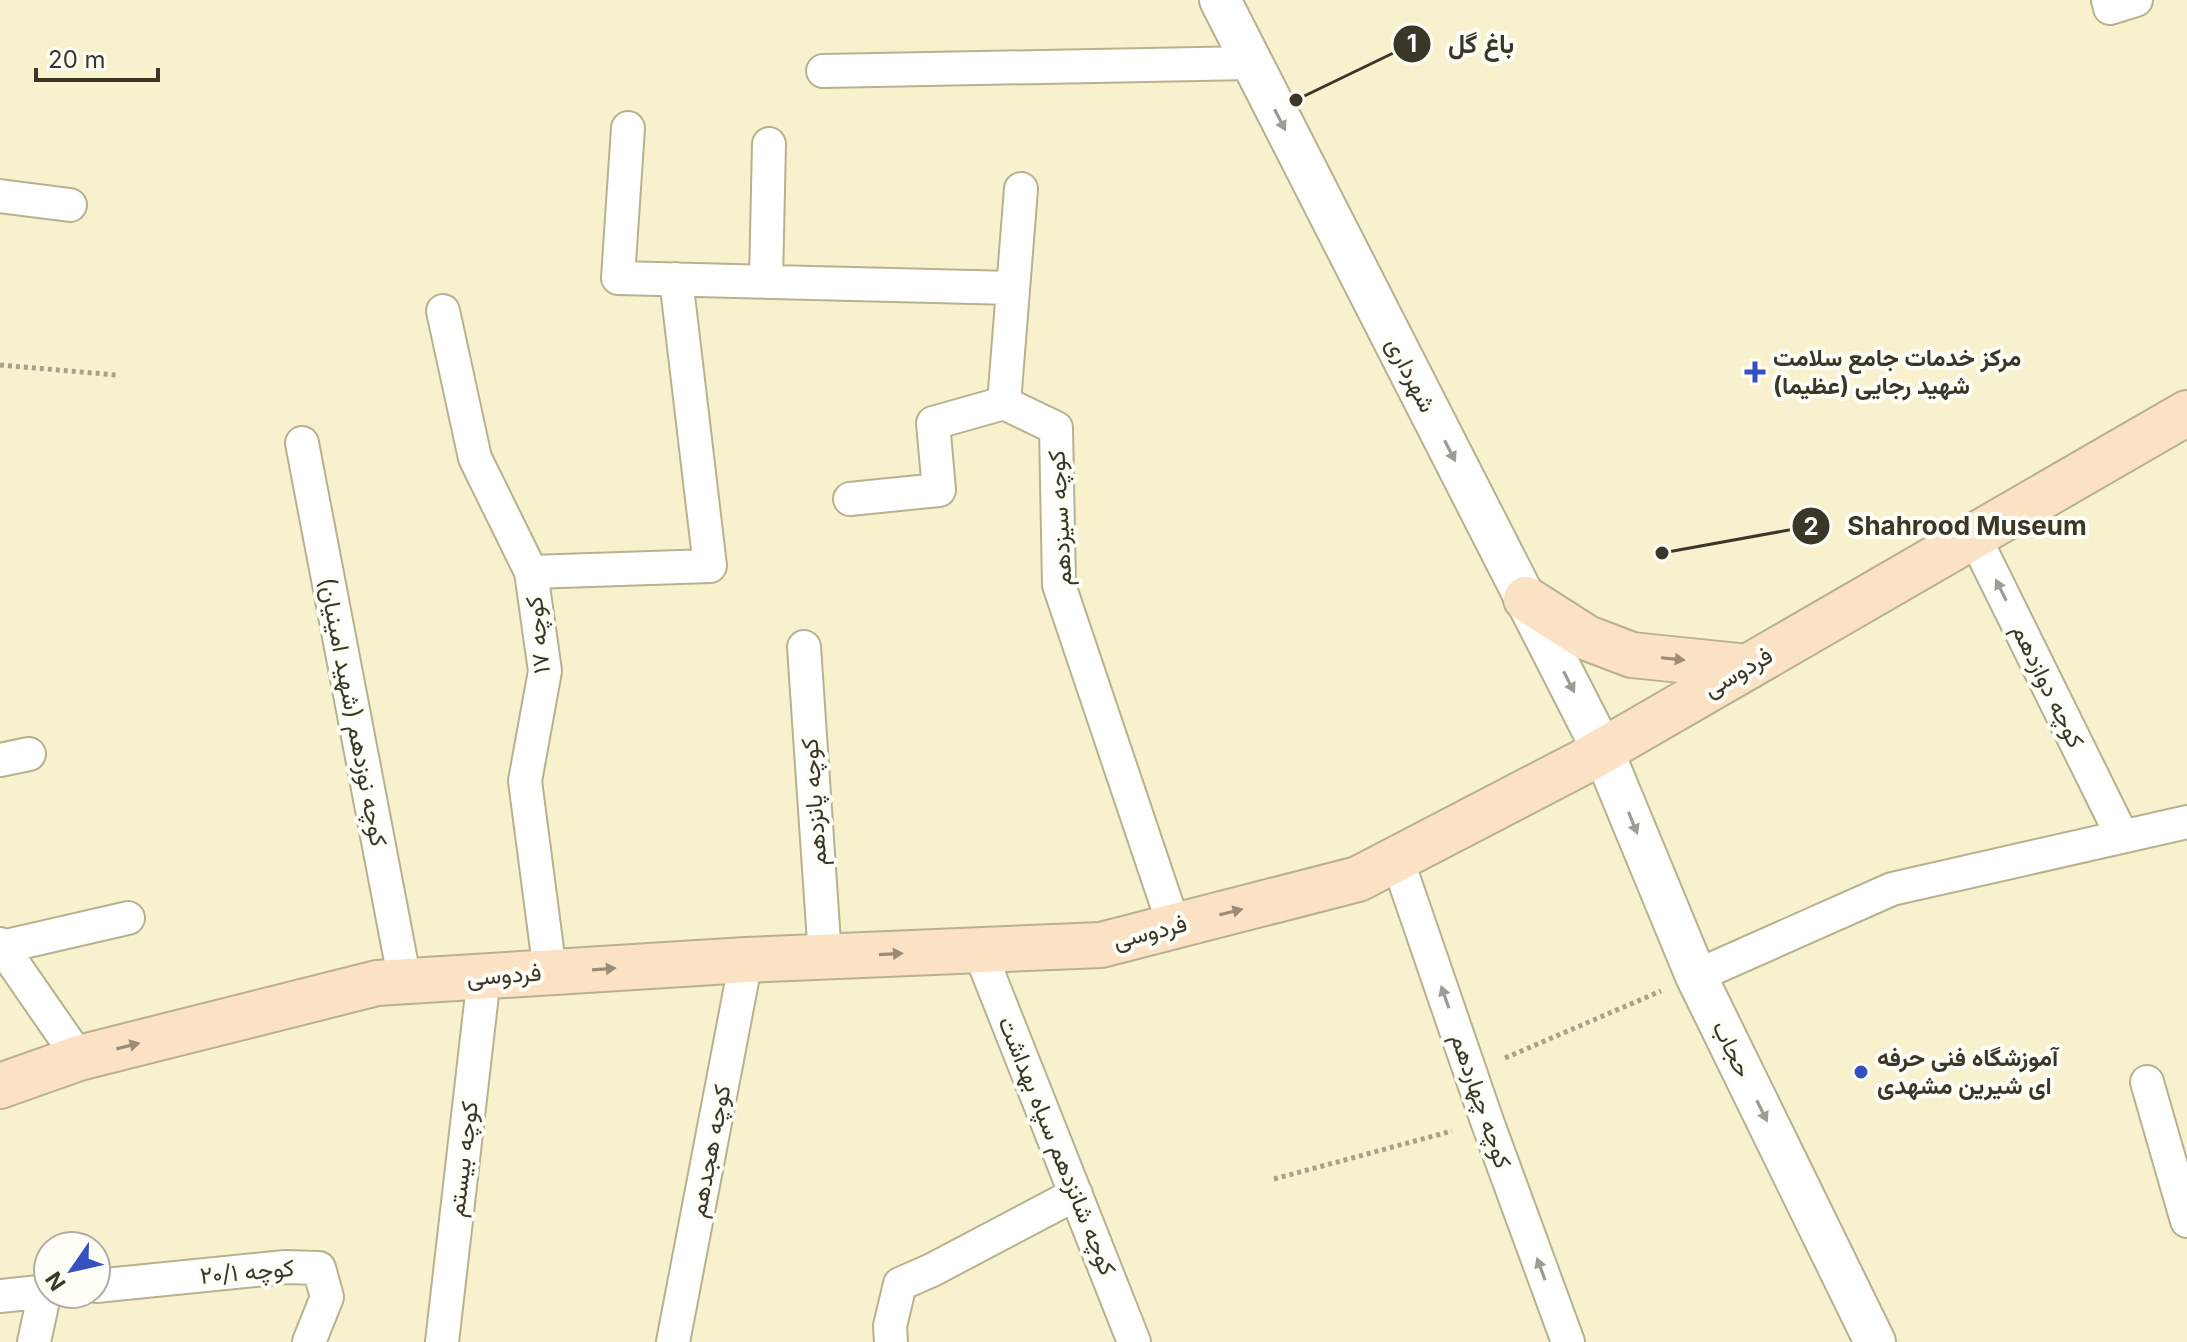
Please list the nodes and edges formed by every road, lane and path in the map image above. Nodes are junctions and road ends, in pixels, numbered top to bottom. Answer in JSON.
{"nodes":[{"id":1,"x":1220,"y":0,"type":"edge"},
{"id":2,"x":2108,"y":0,"type":"edge"},
{"id":3,"x":2136,"y":0,"type":"edge"},
{"id":4,"x":1251,"y":63,"type":"junction"},
{"id":5,"x":823,"y":71,"type":"dead end"},
{"id":6,"x":628,"y":128,"type":"dead end"},
{"id":7,"x":769,"y":144,"type":"dead end"},
{"id":8,"x":1021,"y":189,"type":"dead end"},
{"id":9,"x":0,"y":196,"type":"edge"},
{"id":10,"x":70,"y":205,"type":"dead end"},
{"id":11,"x":676,"y":279,"type":"junction"},
{"id":12,"x":766,"y":281,"type":"junction"},
{"id":13,"x":1013,"y":288,"type":"junction"},
{"id":14,"x":443,"y":311,"type":"dead end"},
{"id":15,"x":0,"y":365,"type":"edge"},
{"id":16,"x":116,"y":375,"type":"dead end"},
{"id":17,"x":1004,"y":403,"type":"junction"},
{"id":18,"x":2187,"y":413,"type":"edge"},
{"id":19,"x":302,"y":443,"type":"dead end"},
{"id":20,"x":850,"y":499,"type":"dead end"},
{"id":21,"x":1974,"y":536,"type":"junction"},
{"id":22,"x":531,"y":572,"type":"junction"},
{"id":23,"x":1526,"y":599,"type":"junction"},
{"id":24,"x":804,"y":647,"type":"dead end"},
{"id":25,"x":1748,"y":667,"type":"junction"},
{"id":26,"x":1603,"y":751,"type":"junction"},
{"id":27,"x":2187,"y":822,"type":"edge"},
{"id":28,"x":2122,"y":836,"type":"junction"},
{"id":29,"x":1397,"y":859,"type":"junction"},
{"id":30,"x":128,"y":918,"type":"dead end"},
{"id":31,"x":1174,"y":926,"type":"junction"},
{"id":32,"x":1,"y":946,"type":"edge"},
{"id":33,"x":979,"y":950,"type":"junction"},
{"id":34,"x":825,"y":957,"type":"junction"},
{"id":35,"x":746,"y":960,"type":"junction"},
{"id":36,"x":550,"y":972,"type":"junction"},
{"id":37,"x":1696,"y":976,"type":"junction"},
{"id":38,"x":484,"y":977,"type":"junction"},
{"id":39,"x":405,"y":982,"type":"junction"},
{"id":40,"x":79,"y":1058,"type":"junction"},
{"id":41,"x":1471,"y":1073,"type":"junction"},
{"id":42,"x":2147,"y":1082,"type":"dead end"},
{"id":43,"x":0,"y":1086,"type":"edge"},
{"id":44,"x":1487,"y":1121,"type":"junction"},
{"id":45,"x":1274,"y":1179,"type":"dead end"},
{"id":46,"x":1076,"y":1194,"type":"junction"},
{"id":47,"x":2187,"y":1221,"type":"edge"},
{"id":48,"x":112,"y":1284,"type":"edge"},
{"id":49,"x":32,"y":1293,"type":"edge"},
{"id":50,"x":0,"y":1296,"type":"edge"},
{"id":51,"x":42,"y":1310,"type":"edge"},
{"id":52,"x":34,"y":1342,"type":"edge"},
{"id":53,"x":309,"y":1342,"type":"edge"},
{"id":54,"x":442,"y":1342,"type":"edge"},
{"id":55,"x":673,"y":1342,"type":"edge"},
{"id":56,"x":891,"y":1342,"type":"edge"},
{"id":57,"x":1134,"y":1342,"type":"edge"},
{"id":58,"x":1568,"y":1342,"type":"edge"},
{"id":59,"x":1875,"y":1342,"type":"edge"}],
"edges":[{"from":1,"to":4,"type":"street","name":"شهرداری"},
{"from":2,"to":3,"type":"street"},
{"from":4,"to":5,"type":"street"},
{"from":4,"to":23,"type":"street","name":"شهرداری","one_way":true},
{"from":6,"to":11,"type":"street"},
{"from":7,"to":12,"type":"street"},
{"from":8,"to":13,"type":"street"},
{"from":9,"to":10,"type":"street"},
{"from":11,"to":12,"type":"street"},
{"from":11,"to":22,"type":"street"},
{"from":12,"to":13,"type":"street"},
{"from":13,"to":17,"type":"street"},
{"from":14,"to":22,"type":"street","name":"۱۷ کوچه"},
{"from":15,"to":16,"type":"path"},
{"from":17,"to":20,"type":"street"},
{"from":17,"to":31,"type":"street","name":"کوچه سیزدهم"},
{"from":18,"to":21,"type":"main road","name":"فردوسی"},
{"from":19,"to":39,"type":"street","name":"کوچه نوزدهم (شهید امینیان)"},
{"from":21,"to":25,"type":"main road","name":"فردوسی"},
{"from":28,"to":21,"type":"street","name":"کوچه دوازدهم","one_way":true},
{"from":22,"to":36,"type":"street","name":"۱۷ کوچه"},
{"from":23,"to":25,"type":"main road","one_way":true},
{"from":23,"to":26,"type":"street","name":"شهرداری","one_way":true},
{"from":24,"to":34,"type":"street","name":"کوچه پانزدهم"},
{"from":25,"to":26,"type":"main road","name":"فردوسی"},
{"from":26,"to":29,"type":"main road","name":"فردوسی"},
{"from":26,"to":37,"type":"street","name":"حجاب","one_way":true},
{"from":27,"to":28,"type":"street"},
{"from":28,"to":37,"type":"street"},
{"from":31,"to":29,"type":"main road","name":"فردوسی","one_way":true},
{"from":41,"to":29,"type":"street","name":"کوچه چهاردهم","one_way":true},
{"from":30,"to":32,"type":"street"},
{"from":31,"to":33,"type":"main road","name":"فردوسی"},
{"from":32,"to":40,"type":"street"},
{"from":34,"to":33,"type":"main road","name":"فردوسی","one_way":true},
{"from":33,"to":46,"type":"street","name":"کوچه شانزدهم سپاه بهداشت"},
{"from":34,"to":35,"type":"main road","name":"فردوسی"},
{"from":36,"to":35,"type":"main road","name":"فردوسی","one_way":true},
{"from":35,"to":55,"type":"street","name":"کوچه هجدهم"},
{"from":36,"to":38,"type":"main road","name":"فردوسی"},
{"from":37,"to":41,"type":"path"},
{"from":37,"to":59,"type":"street","name":"حجاب","one_way":true},
{"from":38,"to":39,"type":"main road","name":"فردوسی"},
{"from":38,"to":54,"type":"street","name":"کوچه بیستم"},
{"from":40,"to":39,"type":"main road","name":"فردوسی","one_way":true},
{"from":40,"to":43,"type":"main road","name":"فردوسی"},
{"from":41,"to":44,"type":"street","name":"کوچه چهاردهم"},
{"from":42,"to":47,"type":"street"},
{"from":44,"to":45,"type":"path"},
{"from":58,"to":44,"type":"street","name":"کوچه چهاردهم","one_way":true},
{"from":46,"to":56,"type":"street"},
{"from":46,"to":57,"type":"street","name":"کوچه شانزدهم سپاه بهداشت"},
{"from":48,"to":53,"type":"street","name":"کوچه ۲۰/۱"},
{"from":49,"to":50,"type":"street"},
{"from":51,"to":52,"type":"street"}]}
